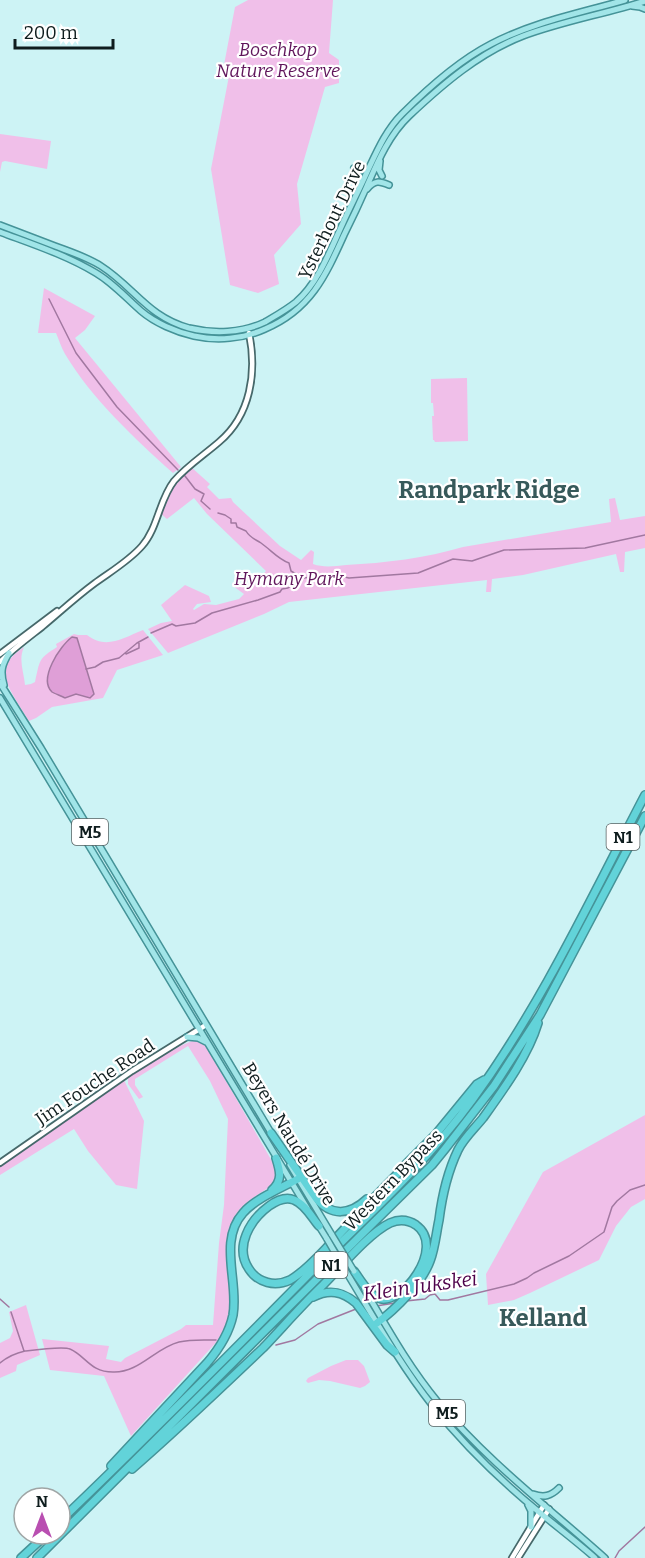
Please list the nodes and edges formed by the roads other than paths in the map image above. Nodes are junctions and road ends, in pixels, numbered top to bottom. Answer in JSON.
{"nodes":[{"id":1,"x":618,"y":1,"type":"edge"},
{"id":2,"x":644,"y":1,"type":"edge"},
{"id":3,"x":626,"y":3,"type":"edge"},
{"id":4,"x":645,"y":9,"type":"edge"},
{"id":5,"x":381,"y":156,"type":"junction"},
{"id":6,"x":372,"y":162,"type":"junction"},
{"id":7,"x":382,"y":176,"type":"dead end"},
{"id":8,"x":389,"y":185,"type":"dead end"},
{"id":9,"x":362,"y":190,"type":"junction"},
{"id":10,"x":0,"y":225,"type":"edge"},
{"id":11,"x":0,"y":232,"type":"edge"},
{"id":12,"x":247,"y":329,"type":"junction"},
{"id":13,"x":249,"y":336,"type":"junction"},
{"id":14,"x":62,"y":608,"type":"junction"},
{"id":15,"x":9,"y":653,"type":"junction"},
{"id":16,"x":0,"y":654,"type":"edge"},
{"id":17,"x":0,"y":662,"type":"edge"},
{"id":18,"x":0,"y":683,"type":"edge"},
{"id":19,"x":6,"y":692,"type":"junction"},
{"id":20,"x":1,"y":700,"type":"edge"},
{"id":21,"x":645,"y":795,"type":"edge"},
{"id":22,"x":645,"y":816,"type":"edge"},
{"id":23,"x":540,"y":1015,"type":"junction"},
{"id":24,"x":203,"y":1027,"type":"junction"},
{"id":25,"x":187,"y":1037,"type":"junction"},
{"id":26,"x":208,"y":1042,"type":"junction"},
{"id":27,"x":488,"y":1078,"type":"junction"},
{"id":28,"x":271,"y":1133,"type":"junction"},
{"id":29,"x":276,"y":1158,"type":"junction"},
{"id":30,"x":0,"y":1163,"type":"edge"},
{"id":31,"x":407,"y":1164,"type":"junction"},
{"id":32,"x":295,"y":1180,"type":"junction"},
{"id":33,"x":263,"y":1198,"type":"junction"},
{"id":34,"x":319,"y":1226,"type":"junction"},
{"id":35,"x":329,"y":1237,"type":"junction"},
{"id":36,"x":354,"y":1271,"type":"junction"},
{"id":37,"x":301,"y":1306,"type":"junction"},
{"id":38,"x":380,"y":1321,"type":"junction"},
{"id":39,"x":395,"y":1352,"type":"junction"},
{"id":40,"x":96,"y":1487,"type":"junction"},
{"id":41,"x":512,"y":1488,"type":"junction"},
{"id":42,"x":559,"y":1488,"type":"dead end"},
{"id":43,"x":530,"y":1492,"type":"junction"},
{"id":44,"x":99,"y":1496,"type":"junction"},
{"id":45,"x":547,"y":1507,"type":"junction"},
{"id":46,"x":72,"y":1510,"type":"edge"},
{"id":47,"x":542,"y":1514,"type":"junction"},
{"id":48,"x":531,"y":1527,"type":"junction"},
{"id":49,"x":34,"y":1546,"type":"edge"},
{"id":50,"x":21,"y":1558,"type":"edge"},
{"id":51,"x":36,"y":1558,"type":"edge"},
{"id":52,"x":512,"y":1558,"type":"edge"},
{"id":53,"x":518,"y":1558,"type":"edge"},
{"id":54,"x":595,"y":1558,"type":"edge"},
{"id":55,"x":605,"y":1558,"type":"edge"}],
"edges":[{"from":1,"to":3,"type":"main road","name":"Ysterhout Drive"},
{"from":1,"to":6,"type":"main road","name":"Ysterhout Drive"},
{"from":2,"to":3,"type":"main road","name":"Ysterhout Drive"},
{"from":3,"to":4,"type":"main road"},
{"from":3,"to":5,"type":"main road","name":"Ysterhout Drive"},
{"from":5,"to":7,"type":"main road"},
{"from":5,"to":9,"type":"main road","name":"Ysterhout Drive"},
{"from":6,"to":9,"type":"main road","name":"Ysterhout Drive"},
{"from":6,"to":9,"type":"main road"},
{"from":8,"to":9,"type":"main road"},
{"from":9,"to":12,"type":"main road","name":"Ysterhout Drive"},
{"from":9,"to":13,"type":"main road","name":"Ysterhout Drive"},
{"from":10,"to":12,"type":"main road","name":"Ysterhout Drive"},
{"from":11,"to":13,"type":"main road","name":"Ysterhout Drive"},
{"from":12,"to":13,"type":"street"},
{"from":13,"to":14,"type":"street"},
{"from":14,"to":15,"type":"street"},
{"from":14,"to":16,"type":"street"},
{"from":15,"to":17,"type":"street"},
{"from":15,"to":19,"type":"main road"},
{"from":18,"to":19,"type":"main road","name":"Beyers Naudé Drive","number":"M5"},
{"from":19,"to":24,"type":"main road","name":"Beyers Naudé Drive","number":"M5"},
{"from":20,"to":24,"type":"main road","name":"Beyers Naudé Drive","number":"M5"},
{"from":21,"to":27,"type":"highway","name":"Western Bypass","number":"N1"},
{"from":22,"to":23,"type":"highway","name":"Western Bypass","number":"N1"},
{"from":23,"to":38,"type":"highway"},
{"from":23,"to":44,"type":"highway","name":"Western Bypass","number":"N1"},
{"from":24,"to":25,"type":"street","name":"Jim Fouche Road"},
{"from":24,"to":26,"type":"main road","name":"Beyers Naudé Drive","number":"M5"},
{"from":24,"to":28,"type":"main road","name":"Beyers Naudé Drive","number":"M5"},
{"from":25,"to":26,"type":"main road"},
{"from":25,"to":30,"type":"street","name":"Jim Fouche Road"},
{"from":26,"to":29,"type":"main road","name":"Beyers Naudé Drive","number":"M5"},
{"from":27,"to":31,"type":"highway"},
{"from":27,"to":40,"type":"highway","name":"Western Bypass","number":"N1"},
{"from":28,"to":31,"type":"highway"},
{"from":28,"to":32,"type":"main road","name":"Beyers Naudé Drive","number":"M5"},
{"from":29,"to":32,"type":"main road","name":"Beyers Naudé Drive","number":"M5"},
{"from":29,"to":33,"type":"highway"},
{"from":31,"to":34,"type":"highway"},
{"from":32,"to":33,"type":"highway"},
{"from":32,"to":34,"type":"main road","name":"Beyers Naudé Drive","number":"M5"},
{"from":32,"to":35,"type":"main road","name":"Beyers Naudé Drive","number":"M5"},
{"from":33,"to":40,"type":"highway"},
{"from":34,"to":35,"type":"main road","name":"Beyers Naudé Drive","number":"M5"},
{"from":35,"to":36,"type":"main road","name":"Beyers Naudé Drive","number":"M5","bridge":true},
{"from":35,"to":38,"type":"main road","name":"Beyers Naudé Drive","number":"M5","bridge":true},
{"from":36,"to":37,"type":"highway"},
{"from":36,"to":38,"type":"main road","name":"Beyers Naudé Drive","number":"M5"},
{"from":37,"to":39,"type":"highway"},
{"from":37,"to":44,"type":"highway"},
{"from":38,"to":39,"type":"main road","name":"Beyers Naudé Drive","number":"M5"},
{"from":38,"to":43,"type":"main road","name":"Beyers Naudé Drive","number":"M5"},
{"from":39,"to":41,"type":"main road","name":"Beyers Naudé Drive","number":"M5"},
{"from":40,"to":46,"type":"highway","name":"Western Bypass","number":"N1"},
{"from":41,"to":47,"type":"main road","name":"Beyers Naudé Drive","number":"M5"},
{"from":41,"to":48,"type":"main road"},
{"from":42,"to":43,"type":"main road"},
{"from":43,"to":45,"type":"main road","name":"Beyers Naudé Drive","number":"M5"},
{"from":44,"to":51,"type":"highway","name":"Western Bypass","number":"N1"},
{"from":45,"to":47,"type":"street"},
{"from":45,"to":55,"type":"main road","name":"Beyers Naudé Drive","number":"M5"},
{"from":47,"to":48,"type":"street"},
{"from":47,"to":53,"type":"street"},
{"from":47,"to":54,"type":"main road","name":"Beyers Naudé Drive","number":"M5"},
{"from":48,"to":52,"type":"street"},
{"from":49,"to":50,"type":"highway"}]}
